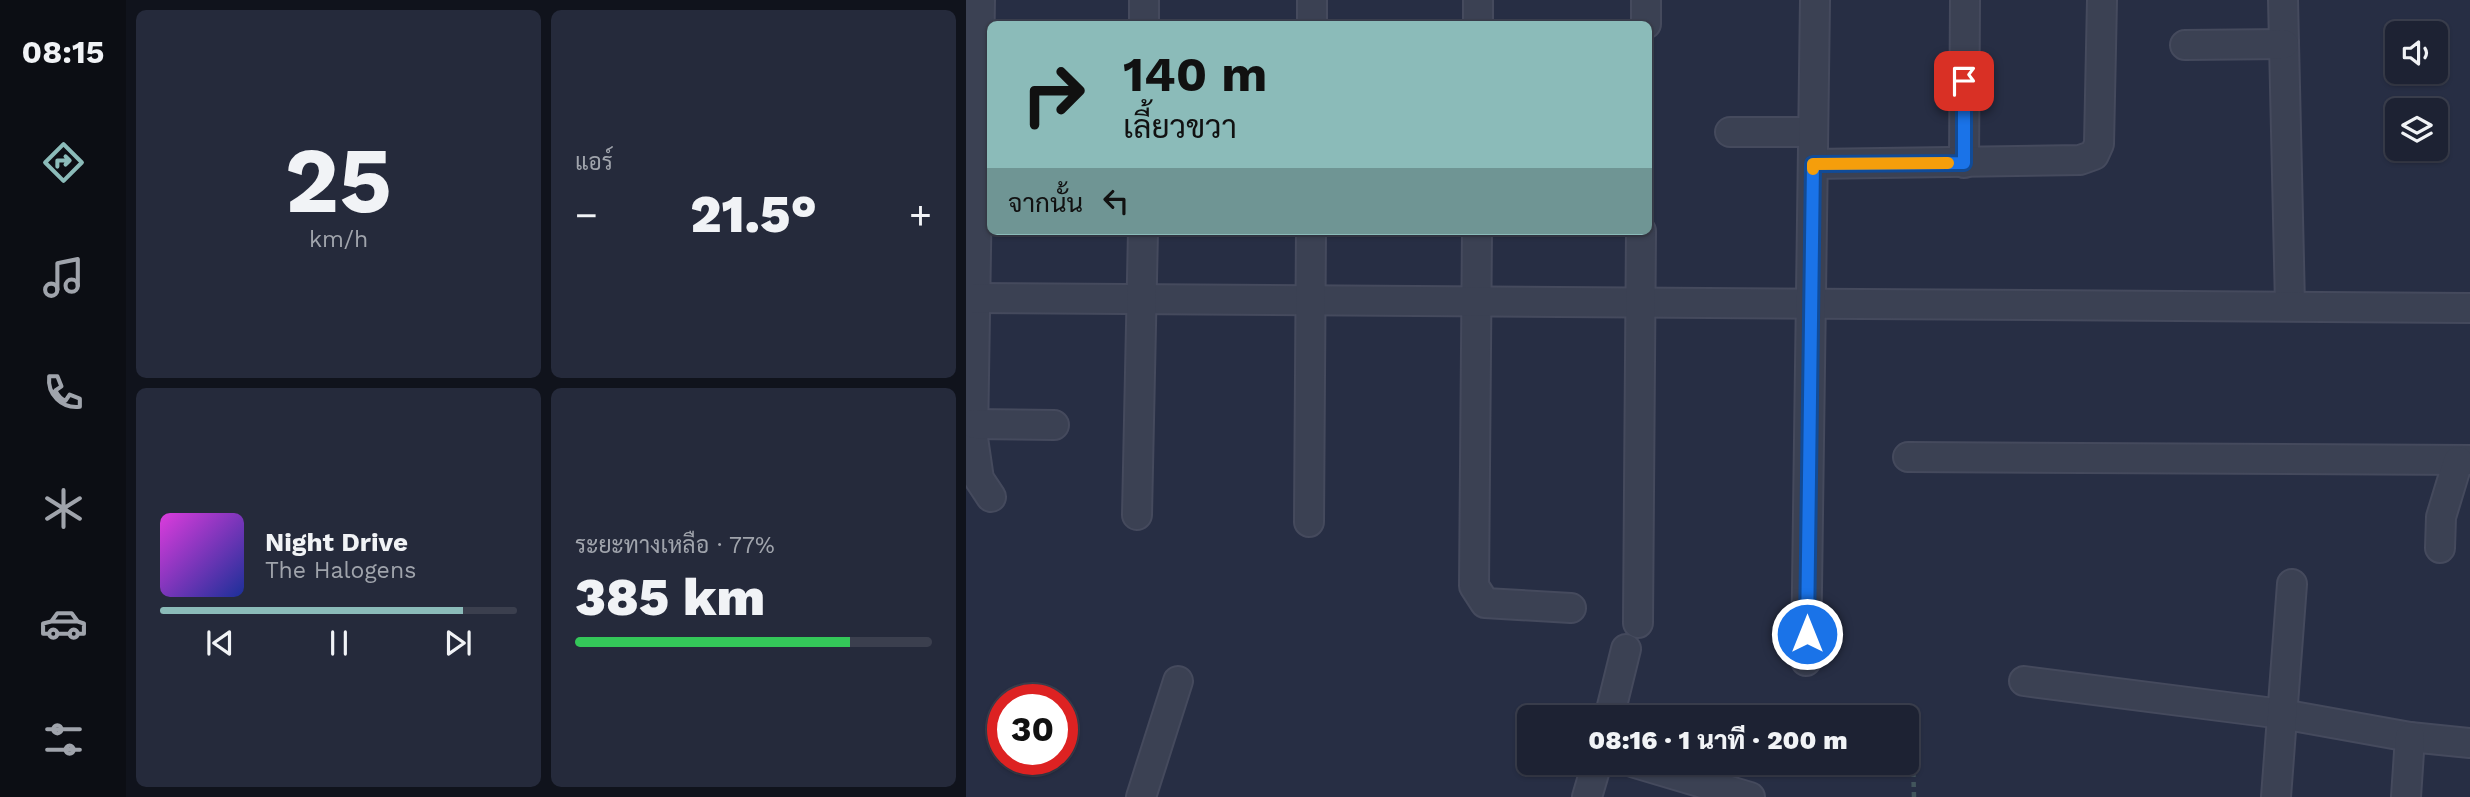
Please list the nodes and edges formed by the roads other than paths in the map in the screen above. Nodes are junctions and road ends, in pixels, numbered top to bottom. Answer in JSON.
{"nodes":[{"id":1,"x":980,"y":0,"type":"edge"},
{"id":2,"x":1144,"y":0,"type":"edge"},
{"id":3,"x":1312,"y":0,"type":"edge"},
{"id":4,"x":1478,"y":0,"type":"edge"},
{"id":5,"x":1646,"y":0,"type":"edge"},
{"id":6,"x":1815,"y":0,"type":"edge"},
{"id":7,"x":1965,"y":0,"type":"edge"},
{"id":8,"x":2102,"y":0,"type":"edge"},
{"id":9,"x":2283,"y":0,"type":"edge"},
{"id":10,"x":1144,"y":21,"type":"edge"},
{"id":11,"x":1312,"y":21,"type":"edge"},
{"id":12,"x":1478,"y":21,"type":"edge"},
{"id":13,"x":1646,"y":21,"type":"edge"},
{"id":14,"x":2284,"y":44,"type":"junction"},
{"id":15,"x":2185,"y":45,"type":"dead end"},
{"id":16,"x":1730,"y":132,"type":"dead end"},
{"id":17,"x":1813,"y":132,"type":"junction"},
{"id":18,"x":1964,"y":163,"type":"junction"},
{"id":19,"x":1813,"y":164,"type":"junction"},
{"id":20,"x":1143,"y":235,"type":"edge"},
{"id":21,"x":1311,"y":235,"type":"edge"},
{"id":22,"x":1477,"y":235,"type":"edge"},
{"id":23,"x":1641,"y":235,"type":"edge"},
{"id":24,"x":972,"y":298,"type":"edge"},
{"id":25,"x":1143,"y":299,"type":"junction"},
{"id":26,"x":1311,"y":299,"type":"junction"},
{"id":27,"x":1477,"y":301,"type":"junction"},
{"id":28,"x":1639,"y":302,"type":"junction"},
{"id":29,"x":1809,"y":303,"type":"junction"},
{"id":30,"x":2290,"y":305,"type":"junction"},
{"id":31,"x":2470,"y":308,"type":"edge"},
{"id":32,"x":971,"y":419,"type":"edge"},
{"id":33,"x":1054,"y":425,"type":"dead end"},
{"id":34,"x":1908,"y":457,"type":"dead end"},
{"id":35,"x":2464,"y":461,"type":"edge"},
{"id":36,"x":991,"y":497,"type":"dead end"},
{"id":37,"x":1137,"y":515,"type":"dead end"},
{"id":38,"x":1309,"y":522,"type":"dead end"},
{"id":39,"x":2440,"y":548,"type":"dead end"},
{"id":40,"x":2292,"y":584,"type":"dead end"},
{"id":41,"x":1571,"y":608,"type":"dead end"},
{"id":42,"x":1638,"y":623,"type":"dead end"},
{"id":43,"x":1626,"y":649,"type":"dead end"},
{"id":44,"x":1806,"y":661,"type":"dead end"},
{"id":45,"x":1178,"y":681,"type":"dead end"},
{"id":46,"x":2024,"y":681,"type":"dead end"},
{"id":47,"x":1612,"y":705,"type":"edge"},
{"id":48,"x":2282,"y":714,"type":"junction"},
{"id":49,"x":2410,"y":737,"type":"junction"},
{"id":50,"x":2470,"y":743,"type":"edge"},
{"id":51,"x":1593,"y":775,"type":"edge"},
{"id":52,"x":1676,"y":775,"type":"edge"},
{"id":53,"x":1141,"y":797,"type":"edge"},
{"id":54,"x":1587,"y":797,"type":"edge"},
{"id":55,"x":1750,"y":797,"type":"edge"},
{"id":56,"x":2276,"y":797,"type":"edge"},
{"id":57,"x":2406,"y":797,"type":"edge"}],
"edges":[{"from":1,"to":24,"type":"street"},
{"from":2,"to":10,"type":"street"},
{"from":3,"to":11,"type":"street"},
{"from":4,"to":12,"type":"street"},
{"from":5,"to":13,"type":"street"},
{"from":6,"to":17,"type":"street"},
{"from":7,"to":18,"type":"street"},
{"from":8,"to":18,"type":"street"},
{"from":9,"to":14,"type":"street"},
{"from":14,"to":15,"type":"street"},
{"from":14,"to":30,"type":"street"},
{"from":16,"to":17,"type":"street"},
{"from":17,"to":19,"type":"street"},
{"from":18,"to":19,"type":"street"},
{"from":19,"to":29,"type":"street"},
{"from":20,"to":25,"type":"street"},
{"from":21,"to":26,"type":"street"},
{"from":22,"to":27,"type":"street"},
{"from":23,"to":28,"type":"street"},
{"from":24,"to":25,"type":"street"},
{"from":24,"to":32,"type":"street"},
{"from":25,"to":26,"type":"street"},
{"from":25,"to":37,"type":"street"},
{"from":26,"to":27,"type":"street"},
{"from":26,"to":38,"type":"street"},
{"from":27,"to":28,"type":"street"},
{"from":27,"to":41,"type":"street"},
{"from":28,"to":29,"type":"street"},
{"from":28,"to":42,"type":"street"},
{"from":29,"to":30,"type":"street"},
{"from":29,"to":44,"type":"street"},
{"from":30,"to":31,"type":"street"},
{"from":32,"to":33,"type":"street"},
{"from":32,"to":36,"type":"street"},
{"from":34,"to":35,"type":"street"},
{"from":35,"to":39,"type":"street"},
{"from":40,"to":48,"type":"street"},
{"from":43,"to":47,"type":"street"},
{"from":45,"to":53,"type":"street"},
{"from":46,"to":48,"type":"street"},
{"from":48,"to":49,"type":"street"},
{"from":48,"to":56,"type":"street"},
{"from":49,"to":50,"type":"street"},
{"from":49,"to":57,"type":"street"},
{"from":51,"to":54,"type":"street"},
{"from":52,"to":55,"type":"street"}]}
